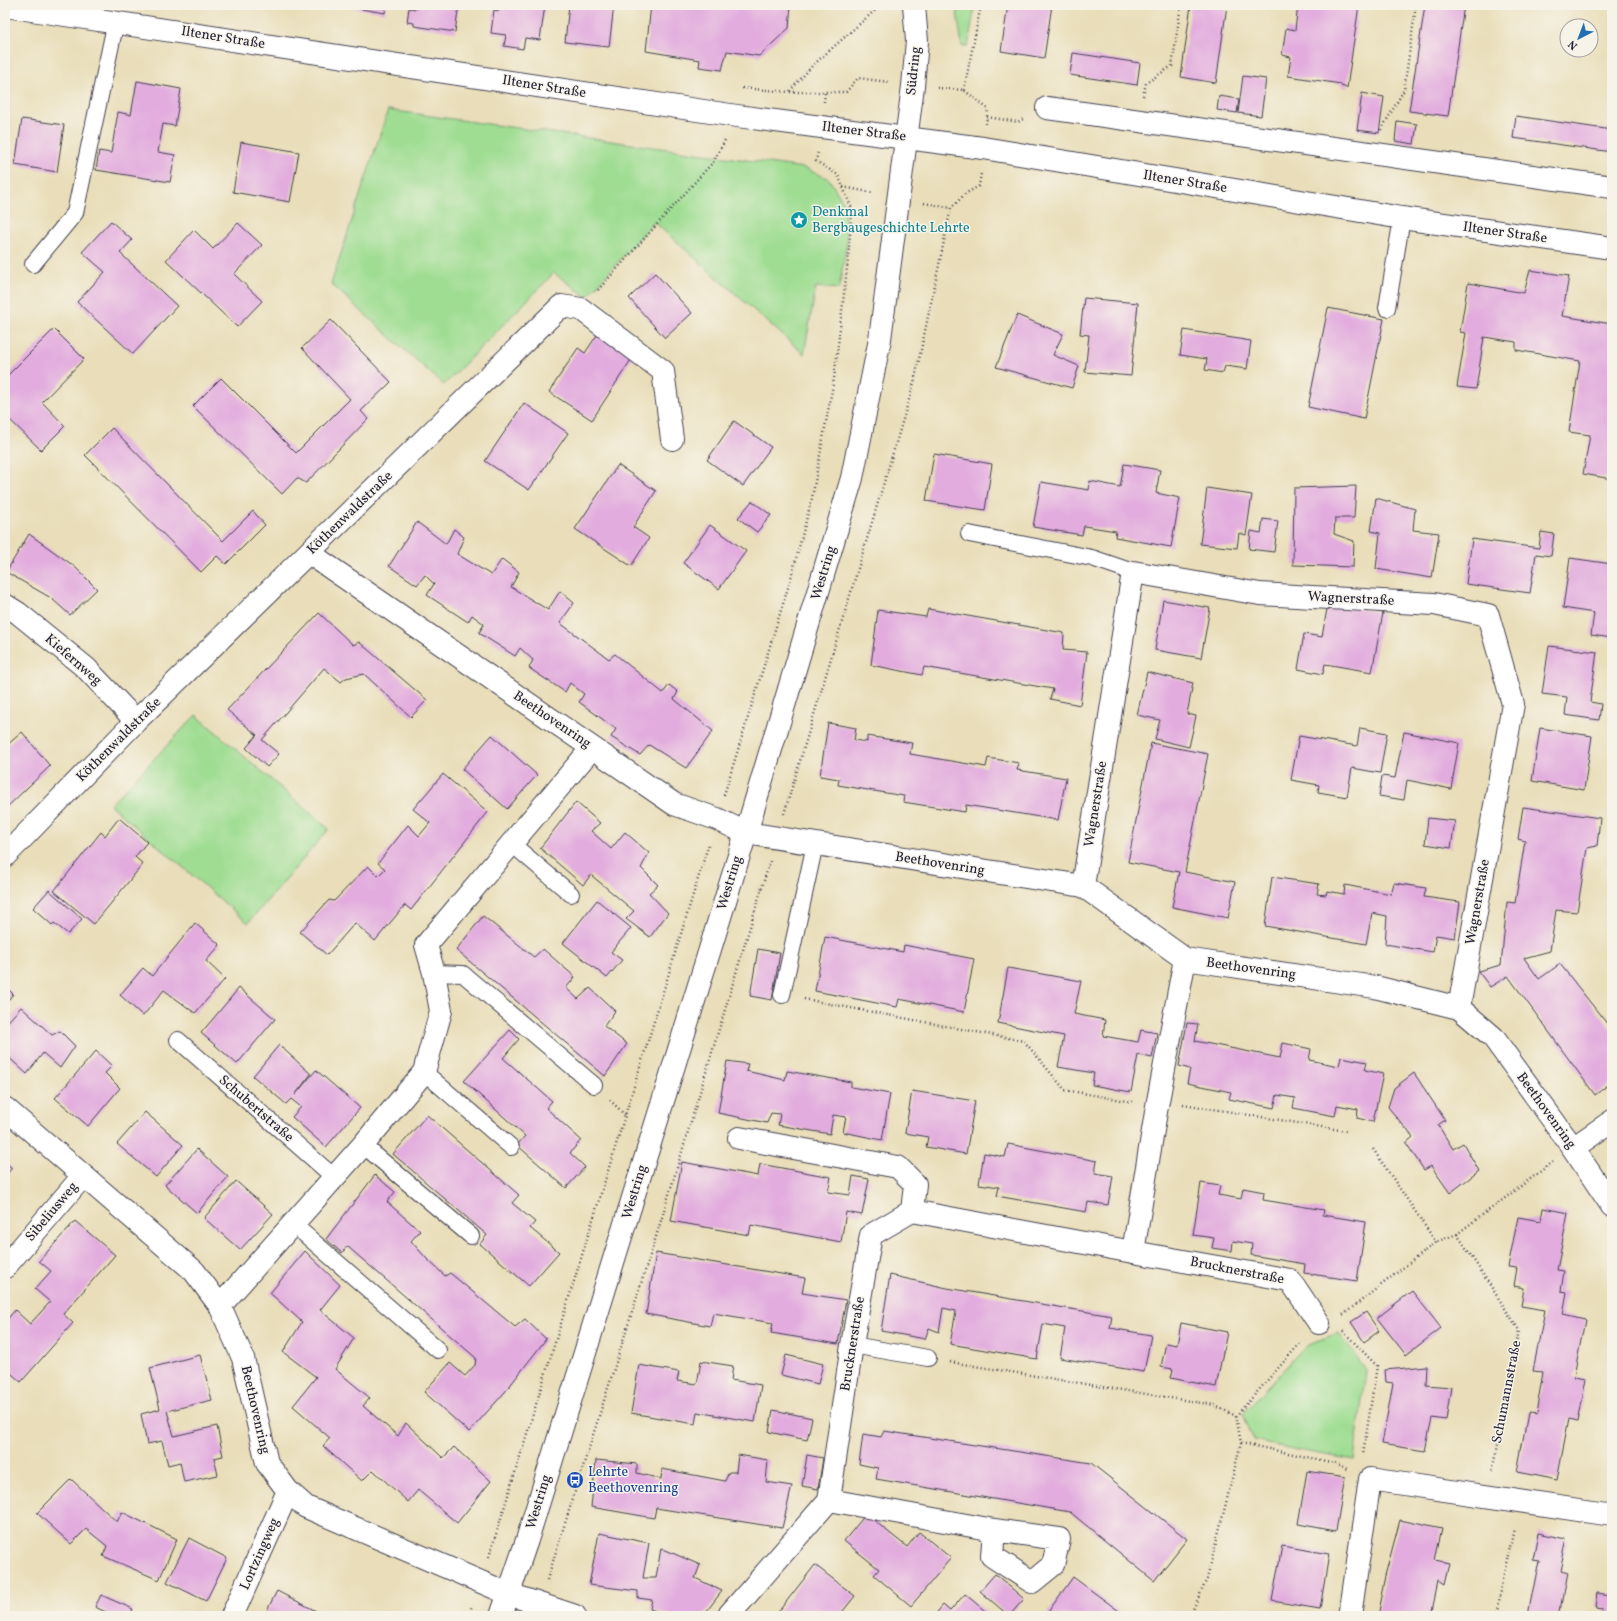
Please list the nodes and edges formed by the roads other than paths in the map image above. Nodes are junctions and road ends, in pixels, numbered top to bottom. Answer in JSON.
{"nodes":[{"id":1,"x":914,"y":5,"type":"edge"},
{"id":2,"x":5,"y":6,"type":"edge"},
{"id":3,"x":116,"y":21,"type":"junction"},
{"id":4,"x":1047,"y":108,"type":"road end"},
{"id":5,"x":906,"y":137,"type":"junction"},
{"id":6,"x":1612,"y":187,"type":"edge"},
{"id":7,"x":1402,"y":218,"type":"junction"},
{"id":8,"x":1612,"y":248,"type":"edge"},
{"id":9,"x":33,"y":264,"type":"dead end"},
{"id":10,"x":1386,"y":308,"type":"dead end"},
{"id":11,"x":672,"y":439,"type":"dead end"},
{"id":12,"x":969,"y":534,"type":"dead end"},
{"id":13,"x":309,"y":553,"type":"junction"},
{"id":14,"x":1133,"y":572,"type":"junction"},
{"id":15,"x":5,"y":605,"type":"edge"},
{"id":16,"x":136,"y":721,"type":"junction"},
{"id":17,"x":592,"y":748,"type":"junction"},
{"id":18,"x":746,"y":833,"type":"junction"},
{"id":19,"x":512,"y":844,"type":"junction"},
{"id":20,"x":815,"y":844,"type":"junction"},
{"id":21,"x":5,"y":856,"type":"edge"},
{"id":22,"x":1082,"y":886,"type":"junction"},
{"id":23,"x":571,"y":894,"type":"dead end"},
{"id":24,"x":1185,"y":959,"type":"junction"},
{"id":25,"x":434,"y":972,"type":"junction"},
{"id":26,"x":782,"y":995,"type":"road end"},
{"id":27,"x":1459,"y":1008,"type":"junction"},
{"id":28,"x":178,"y":1040,"type":"dead end"},
{"id":29,"x":424,"y":1072,"type":"junction"},
{"id":30,"x":594,"y":1085,"type":"dead end"},
{"id":31,"x":5,"y":1108,"type":"edge"},
{"id":32,"x":1612,"y":1121,"type":"edge"},
{"id":33,"x":739,"y":1138,"type":"dead end"},
{"id":34,"x":363,"y":1145,"type":"junction"},
{"id":35,"x":511,"y":1147,"type":"dead end"},
{"id":36,"x":1573,"y":1148,"type":"junction"},
{"id":37,"x":83,"y":1176,"type":"junction"},
{"id":38,"x":335,"y":1178,"type":"junction"},
{"id":39,"x":1612,"y":1206,"type":"edge"},
{"id":40,"x":912,"y":1211,"type":"junction"},
{"id":41,"x":294,"y":1224,"type":"junction"},
{"id":42,"x":471,"y":1236,"type":"dead end"},
{"id":43,"x":1133,"y":1252,"type":"junction"},
{"id":44,"x":5,"y":1267,"type":"edge"},
{"id":45,"x":220,"y":1306,"type":"junction"},
{"id":46,"x":1324,"y":1324,"type":"road end"},
{"id":47,"x":852,"y":1345,"type":"junction"},
{"id":48,"x":438,"y":1350,"type":"dead end"},
{"id":49,"x":928,"y":1358,"type":"road end"},
{"id":50,"x":288,"y":1491,"type":"junction"},
{"id":51,"x":829,"y":1500,"type":"junction"},
{"id":52,"x":1612,"y":1515,"type":"edge"},
{"id":53,"x":994,"y":1530,"type":"dead end"},
{"id":54,"x":509,"y":1594,"type":"junction"},
{"id":55,"x":232,"y":1616,"type":"edge"},
{"id":56,"x":501,"y":1616,"type":"edge"},
{"id":57,"x":575,"y":1616,"type":"edge"},
{"id":58,"x":728,"y":1616,"type":"edge"},
{"id":59,"x":1350,"y":1616,"type":"edge"}],
"edges":[{"from":1,"to":5,"type":"street","name":"Südring"},
{"from":2,"to":3,"type":"street","name":"Iltener Straße"},
{"from":3,"to":5,"type":"street","name":"Iltener Straße"},
{"from":3,"to":9,"type":"lane"},
{"from":4,"to":6,"type":"street"},
{"from":5,"to":7,"type":"street","name":"Iltener Straße"},
{"from":5,"to":18,"type":"street","name":"Westring"},
{"from":7,"to":8,"type":"street","name":"Iltener Straße"},
{"from":7,"to":10,"type":"lane"},
{"from":11,"to":13,"type":"street","name":"Köthenwaldstraße"},
{"from":12,"to":14,"type":"lane"},
{"from":13,"to":16,"type":"street","name":"Köthenwaldstraße"},
{"from":13,"to":17,"type":"street","name":"Beethovenring"},
{"from":14,"to":22,"type":"street","name":"Wagnerstraße"},
{"from":14,"to":27,"type":"street","name":"Wagnerstraße"},
{"from":15,"to":16,"type":"street","name":"Kiefernweg"},
{"from":16,"to":21,"type":"street","name":"Köthenwaldstraße"},
{"from":17,"to":18,"type":"street","name":"Beethovenring"},
{"from":17,"to":19,"type":"street"},
{"from":18,"to":20,"type":"street","name":"Beethovenring"},
{"from":18,"to":54,"type":"street","name":"Westring"},
{"from":19,"to":23,"type":"lane"},
{"from":19,"to":25,"type":"street"},
{"from":20,"to":22,"type":"street","name":"Beethovenring"},
{"from":20,"to":26,"type":"lane"},
{"from":22,"to":24,"type":"street","name":"Beethovenring"},
{"from":24,"to":27,"type":"street","name":"Beethovenring"},
{"from":24,"to":43,"type":"street"},
{"from":25,"to":29,"type":"street"},
{"from":25,"to":30,"type":"lane"},
{"from":27,"to":36,"type":"street","name":"Beethovenring"},
{"from":28,"to":38,"type":"lane","name":"Schubertstraße"},
{"from":29,"to":34,"type":"street"},
{"from":29,"to":35,"type":"lane"},
{"from":31,"to":37,"type":"street","name":"Beethovenring"},
{"from":32,"to":36,"type":"street"},
{"from":33,"to":40,"type":"street"},
{"from":34,"to":38,"type":"street"},
{"from":34,"to":42,"type":"lane"},
{"from":36,"to":39,"type":"street","name":"Beethovenring"},
{"from":37,"to":44,"type":"street","name":"Sibeliusweg"},
{"from":37,"to":45,"type":"street","name":"Beethovenring"},
{"from":38,"to":41,"type":"street"},
{"from":40,"to":43,"type":"street","name":"Brucknerstraße"},
{"from":40,"to":47,"type":"street","name":"Brucknerstraße"},
{"from":41,"to":45,"type":"street"},
{"from":41,"to":48,"type":"lane"},
{"from":43,"to":46,"type":"street","name":"Brucknerstraße"},
{"from":45,"to":50,"type":"street","name":"Beethovenring"},
{"from":47,"to":49,"type":"lane"},
{"from":47,"to":51,"type":"street","name":"Brucknerstraße"},
{"from":50,"to":54,"type":"street","name":"Beethovenring"},
{"from":50,"to":55,"type":"street","name":"Lortzingweg"},
{"from":51,"to":53,"type":"street"},
{"from":51,"to":58,"type":"street"},
{"from":52,"to":59,"type":"street"},
{"from":54,"to":56,"type":"street","name":"Westring"},
{"from":54,"to":57,"type":"street","name":"Beethovenring"}]}
